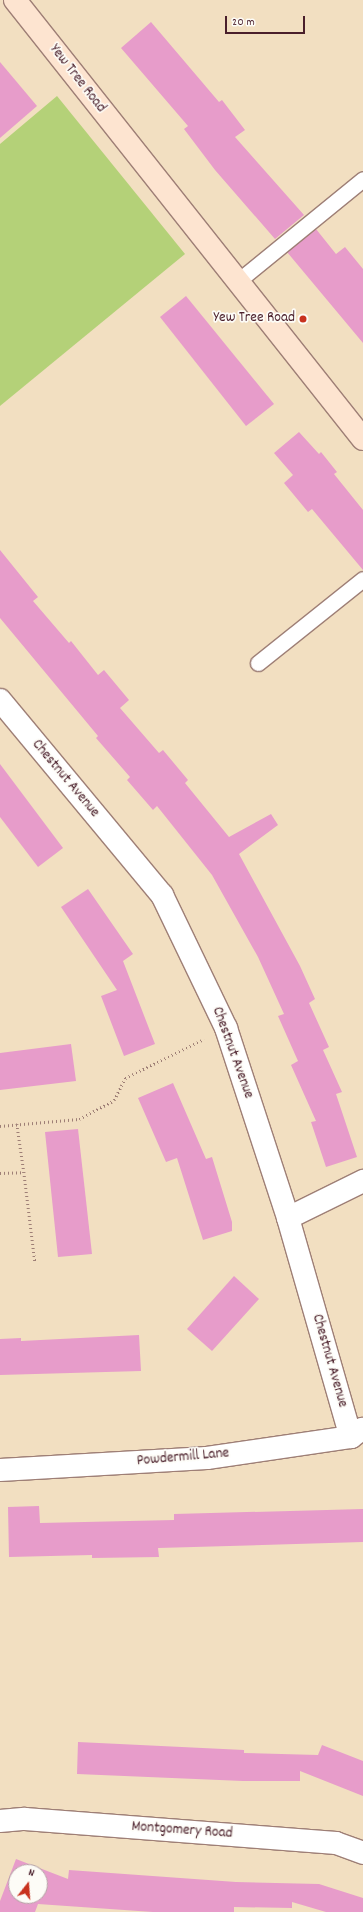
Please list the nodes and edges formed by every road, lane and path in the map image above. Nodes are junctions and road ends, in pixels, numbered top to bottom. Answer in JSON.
{"nodes":[{"id":1,"x":15,"y":0,"type":"edge"},
{"id":2,"x":363,"y":179,"type":"edge"},
{"id":3,"x":238,"y":281,"type":"junction"},
{"id":4,"x":363,"y":439,"type":"edge"},
{"id":5,"x":363,"y":579,"type":"edge"},
{"id":6,"x":258,"y":663,"type":"dead end"},
{"id":7,"x":0,"y":700,"type":"edge"},
{"id":8,"x":226,"y":1028,"type":"junction"},
{"id":9,"x":17,"y":1124,"type":"junction"},
{"id":10,"x":0,"y":1126,"type":"edge"},
{"id":11,"x":24,"y":1172,"type":"junction"},
{"id":12,"x":0,"y":1173,"type":"edge"},
{"id":13,"x":363,"y":1181,"type":"edge"},
{"id":14,"x":288,"y":1218,"type":"junction"},
{"id":15,"x":35,"y":1262,"type":"dead end"},
{"id":16,"x":357,"y":1432,"type":"edge"},
{"id":17,"x":0,"y":1470,"type":"edge"},
{"id":18,"x":0,"y":1820,"type":"edge"},
{"id":19,"x":363,"y":1853,"type":"edge"}],
"edges":[{"from":1,"to":3,"type":"street","name":"Yew Tree Road"},
{"from":2,"to":3,"type":"lane"},
{"from":3,"to":4,"type":"street","name":"Yew Tree Road"},
{"from":5,"to":6,"type":"lane"},
{"from":7,"to":8,"type":"street","name":"Chestnut Avenue"},
{"from":8,"to":9,"type":"path"},
{"from":8,"to":14,"type":"street","name":"Chestnut Avenue"},
{"from":9,"to":10,"type":"path"},
{"from":9,"to":11,"type":"path"},
{"from":11,"to":12,"type":"path"},
{"from":11,"to":15,"type":"path"},
{"from":13,"to":14,"type":"street"},
{"from":14,"to":16,"type":"street","name":"Chestnut Avenue"},
{"from":16,"to":17,"type":"street","name":"Powdermill Lane"},
{"from":18,"to":19,"type":"street","name":"Montgomery Road"}]}
